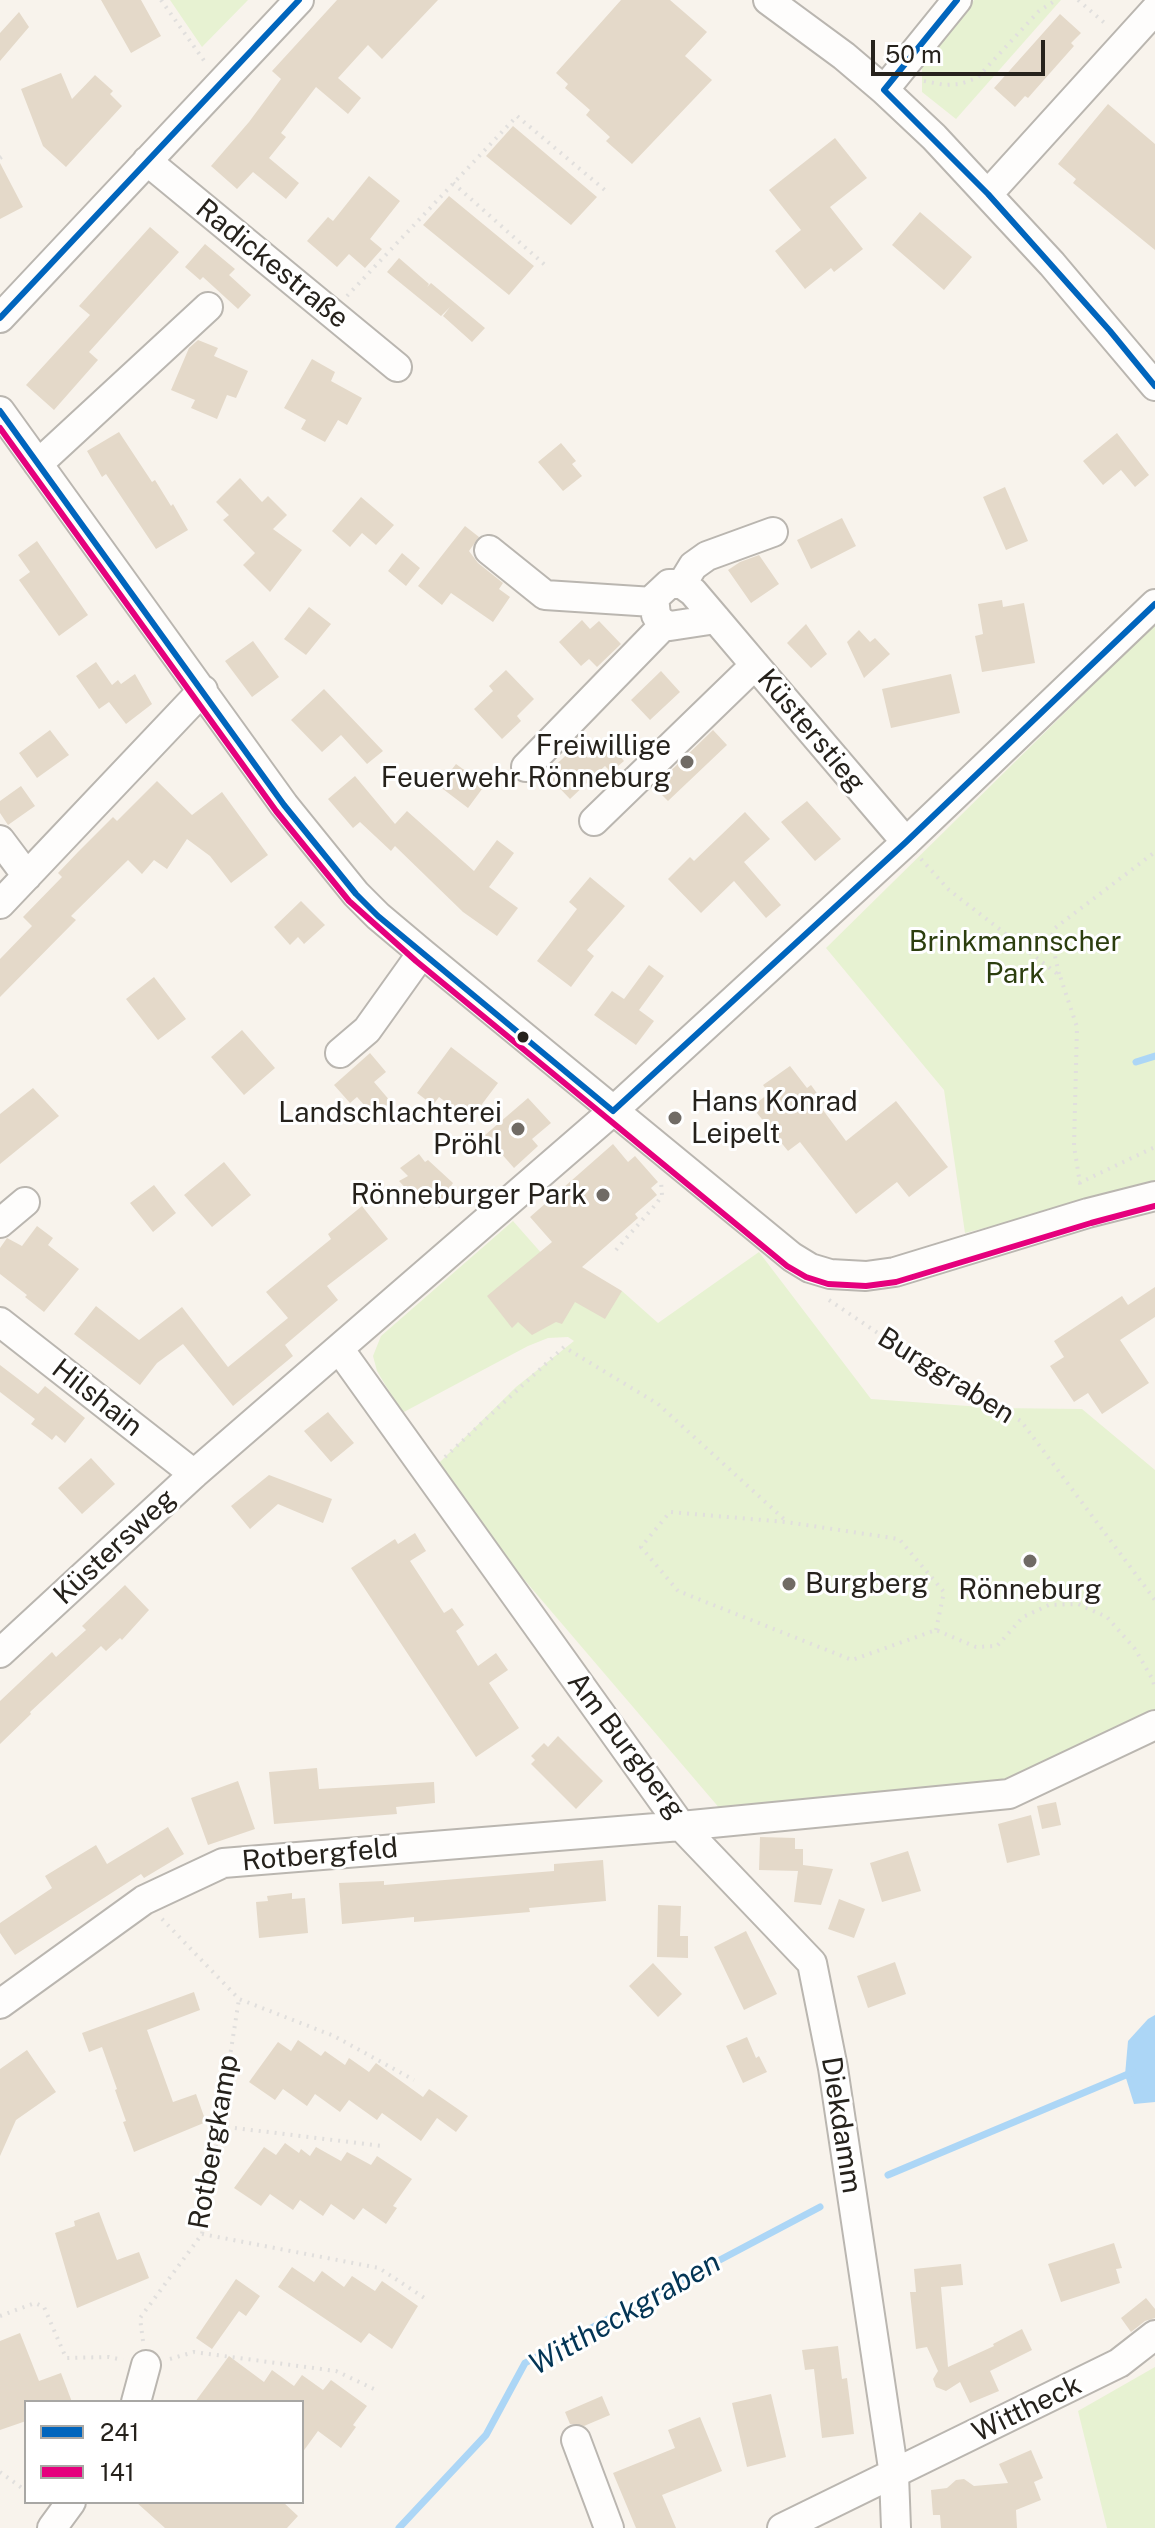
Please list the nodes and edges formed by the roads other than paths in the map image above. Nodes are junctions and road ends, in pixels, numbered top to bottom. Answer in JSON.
{"nodes":[{"id":1,"x":299,"y":0,"type":"edge"},
{"id":2,"x":768,"y":0,"type":"edge"},
{"id":3,"x":957,"y":0,"type":"edge"},
{"id":4,"x":1155,"y":10,"type":"edge"},
{"id":5,"x":884,"y":90,"type":"junction"},
{"id":6,"x":147,"y":161,"type":"junction"},
{"id":7,"x":988,"y":194,"type":"junction"},
{"id":8,"x":208,"y":307,"type":"dead end"},
{"id":9,"x":0,"y":318,"type":"edge"},
{"id":10,"x":397,"y":367,"type":"dead end"},
{"id":11,"x":1155,"y":386,"type":"edge"},
{"id":12,"x":0,"y":411,"type":"edge"},
{"id":13,"x":38,"y":464,"type":"junction"},
{"id":14,"x":773,"y":532,"type":"dead end"},
{"id":15,"x":489,"y":550,"type":"dead end"},
{"id":16,"x":682,"y":584,"type":"junction"},
{"id":17,"x":1155,"y":604,"type":"edge"},
{"id":18,"x":659,"y":613,"type":"junction"},
{"id":19,"x":716,"y":619,"type":"junction"},
{"id":20,"x":755,"y":665,"type":"junction"},
{"id":21,"x":203,"y":690,"type":"junction"},
{"id":22,"x":526,"y":767,"type":"dead end"},
{"id":23,"x":594,"y":821,"type":"dead end"},
{"id":24,"x":0,"y":840,"type":"edge"},
{"id":25,"x":906,"y":842,"type":"junction"},
{"id":26,"x":27,"y":876,"type":"junction"},
{"id":27,"x":0,"y":904,"type":"edge"},
{"id":28,"x":422,"y":953,"type":"junction"},
{"id":29,"x":340,"y":1053,"type":"dead end"},
{"id":30,"x":613,"y":1111,"type":"junction"},
{"id":31,"x":1155,"y":1196,"type":"edge"},
{"id":32,"x":25,"y":1202,"type":"dead end"},
{"id":33,"x":0,"y":1223,"type":"edge"},
{"id":34,"x":0,"y":1322,"type":"edge"},
{"id":35,"x":340,"y":1350,"type":"junction"},
{"id":36,"x":194,"y":1474,"type":"junction"},
{"id":37,"x":0,"y":1653,"type":"edge"},
{"id":38,"x":1155,"y":1725,"type":"edge"},
{"id":39,"x":681,"y":1826,"type":"junction"},
{"id":40,"x":0,"y":2004,"type":"edge"},
{"id":41,"x":1155,"y":2335,"type":"edge"},
{"id":42,"x":146,"y":2365,"type":"road end"},
{"id":43,"x":137,"y":2400,"type":"edge"},
{"id":44,"x":576,"y":2440,"type":"dead end"},
{"id":45,"x":894,"y":2475,"type":"junction"},
{"id":46,"x":70,"y":2504,"type":"edge"},
{"id":47,"x":52,"y":2528,"type":"edge"},
{"id":48,"x":609,"y":2528,"type":"edge"},
{"id":49,"x":782,"y":2528,"type":"edge"},
{"id":50,"x":896,"y":2528,"type":"edge"}],
"edges":[{"from":1,"to":6,"type":"street"},
{"from":2,"to":5,"type":"street"},
{"from":3,"to":5,"type":"street"},
{"from":4,"to":7,"type":"street"},
{"from":5,"to":7,"type":"street"},
{"from":6,"to":9,"type":"street"},
{"from":6,"to":10,"type":"street","name":"Radickestraße"},
{"from":7,"to":11,"type":"street"},
{"from":8,"to":13,"type":"street"},
{"from":12,"to":13,"type":"street"},
{"from":13,"to":21,"type":"street"},
{"from":14,"to":16,"type":"street"},
{"from":15,"to":18,"type":"street"},
{"from":16,"to":18,"type":"street"},
{"from":16,"to":19,"type":"street","name":"Küsterstieg"},
{"from":17,"to":25,"type":"street","name":"Küstersweg"},
{"from":18,"to":19,"type":"street"},
{"from":18,"to":22,"type":"street"},
{"from":19,"to":20,"type":"street","name":"Küsterstieg"},
{"from":20,"to":23,"type":"street"},
{"from":20,"to":25,"type":"street","name":"Küsterstieg"},
{"from":21,"to":26,"type":"street"},
{"from":21,"to":28,"type":"street"},
{"from":24,"to":26,"type":"street"},
{"from":25,"to":30,"type":"street","name":"Küstersweg"},
{"from":26,"to":27,"type":"street"},
{"from":28,"to":29,"type":"street"},
{"from":28,"to":30,"type":"street"},
{"from":30,"to":31,"type":"street"},
{"from":30,"to":35,"type":"street","name":"Küstersweg"},
{"from":32,"to":33,"type":"street"},
{"from":34,"to":36,"type":"street","name":"Hilshain"},
{"from":35,"to":36,"type":"street","name":"Küstersweg"},
{"from":35,"to":39,"type":"street","name":"Am Burgberg"},
{"from":36,"to":37,"type":"street","name":"Küstersweg"},
{"from":38,"to":39,"type":"street","name":"Am Burgberg"},
{"from":39,"to":40,"type":"street","name":"Rotbergfeld"},
{"from":39,"to":45,"type":"street","name":"Diekdamm"},
{"from":41,"to":45,"type":"street","name":"Wittheck"},
{"from":42,"to":43,"type":"street"},
{"from":44,"to":48,"type":"street"},
{"from":45,"to":49,"type":"street","name":"Wittheck"},
{"from":45,"to":50,"type":"street","name":"Diekdamm"},
{"from":46,"to":47,"type":"street"}]}
